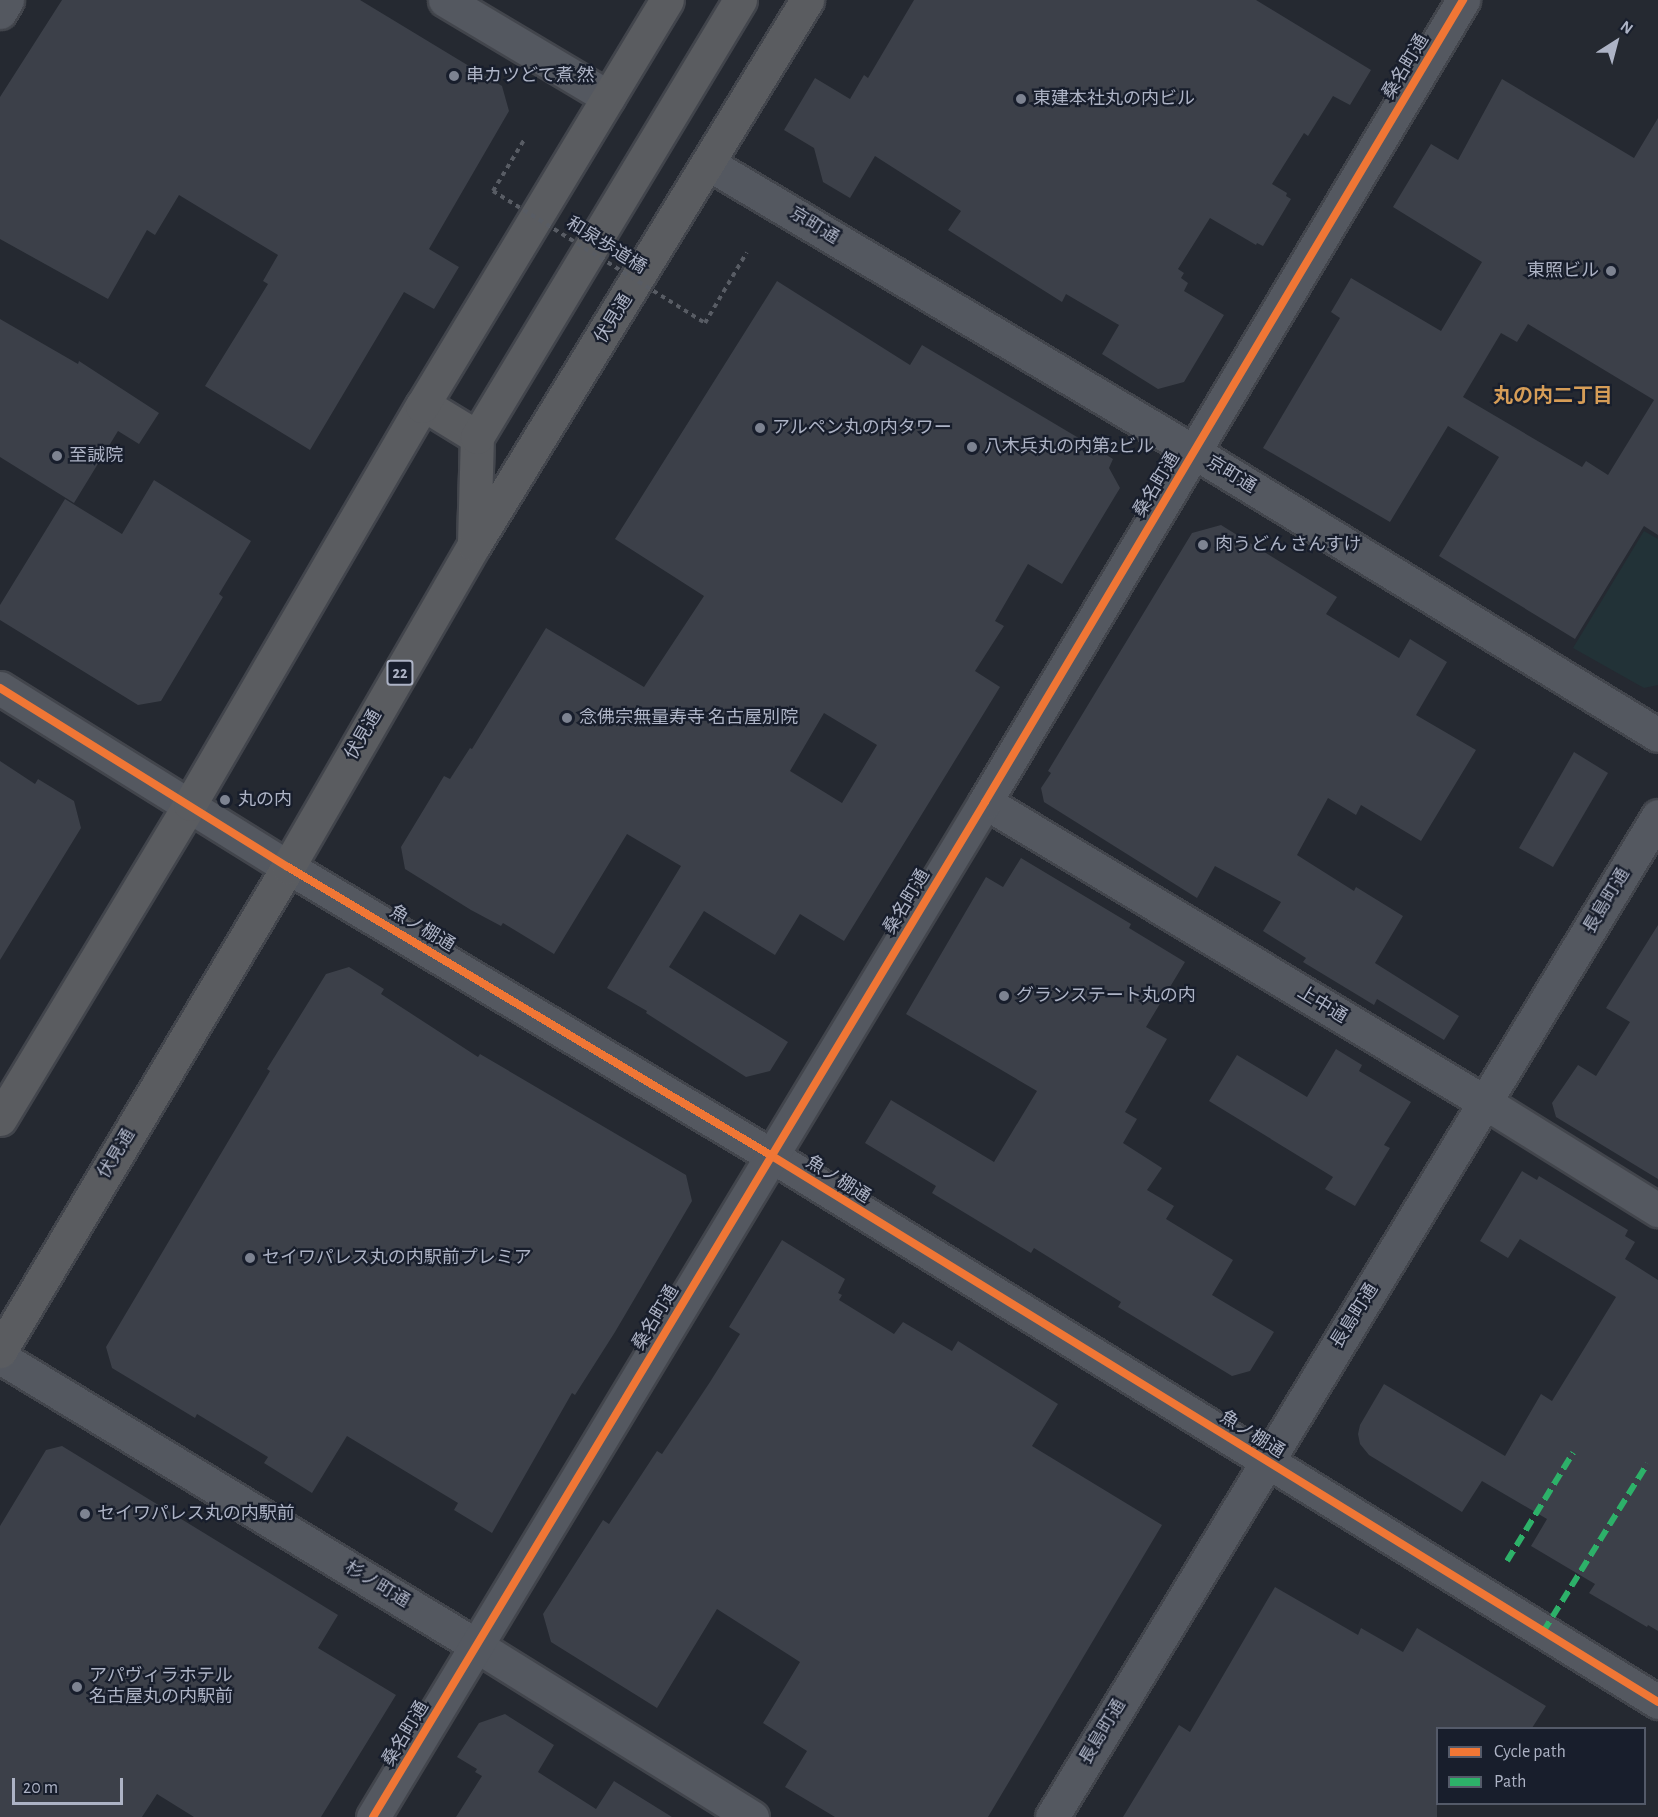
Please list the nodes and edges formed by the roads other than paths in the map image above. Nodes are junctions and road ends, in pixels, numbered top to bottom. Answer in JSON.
{"nodes":[{"id":1,"x":7,"y":0,"type":"edge"},
{"id":2,"x":445,"y":0,"type":"edge"},
{"id":3,"x":667,"y":0,"type":"edge"},
{"id":4,"x":740,"y":0,"type":"edge"},
{"id":5,"x":807,"y":0,"type":"edge"},
{"id":6,"x":1464,"y":0,"type":"edge"},
{"id":7,"x":0,"y":12,"type":"edge"},
{"id":8,"x":608,"y":97,"type":"junction"},
{"id":9,"x":709,"y":164,"type":"junction"},
{"id":10,"x":423,"y":404,"type":"junction"},
{"id":11,"x":477,"y":437,"type":"junction"},
{"id":12,"x":1194,"y":452,"type":"junction"},
{"id":13,"x":474,"y":545,"type":"junction"},
{"id":14,"x":0,"y":688,"type":"edge"},
{"id":15,"x":1658,"y":735,"type":"edge"},
{"id":16,"x":985,"y":802,"type":"junction"},
{"id":17,"x":190,"y":804,"type":"junction"},
{"id":18,"x":1658,"y":816,"type":"edge"},
{"id":19,"x":288,"y":867,"type":"junction"},
{"id":20,"x":1486,"y":1103,"type":"junction"},
{"id":21,"x":0,"y":1119,"type":"edge"},
{"id":22,"x":771,"y":1156,"type":"junction"},
{"id":23,"x":1658,"y":1210,"type":"edge"},
{"id":24,"x":0,"y":1351,"type":"edge"},
{"id":25,"x":0,"y":1357,"type":"edge"},
{"id":26,"x":1266,"y":1462,"type":"junction"},
{"id":27,"x":477,"y":1646,"type":"junction"},
{"id":28,"x":1658,"y":1702,"type":"edge"},
{"id":29,"x":373,"y":1817,"type":"edge"},
{"id":30,"x":753,"y":1817,"type":"edge"},
{"id":31,"x":1052,"y":1817,"type":"edge"}],
"edges":[{"from":1,"to":7,"type":"street"},
{"from":2,"to":8,"type":"street"},
{"from":3,"to":8,"type":"highway"},
{"from":4,"to":11,"type":"highway"},
{"from":5,"to":9,"type":"highway","name":"伏見通","number":"22"},
{"from":6,"to":12,"type":"street","name":"桑名町通"},
{"from":8,"to":10,"type":"highway"},
{"from":9,"to":12,"type":"street","name":"京町通"},
{"from":9,"to":13,"type":"highway","name":"伏見通","number":"22"},
{"from":10,"to":11,"type":"highway"},
{"from":10,"to":17,"type":"highway"},
{"from":11,"to":13,"type":"highway"},
{"from":12,"to":15,"type":"street","name":"京町通"},
{"from":12,"to":16,"type":"street","name":"桑名町通"},
{"from":13,"to":19,"type":"highway","name":"伏見通","number":"22"},
{"from":14,"to":17,"type":"street","name":"魚ノ棚通"},
{"from":16,"to":20,"type":"street","name":"上中通"},
{"from":16,"to":22,"type":"street","name":"桑名町通"},
{"from":17,"to":19,"type":"street","name":"魚ノ棚通"},
{"from":17,"to":21,"type":"highway"},
{"from":18,"to":20,"type":"street","name":"長島町通"},
{"from":19,"to":22,"type":"street","name":"魚ノ棚通"},
{"from":19,"to":24,"type":"highway","name":"伏見通","number":"22"},
{"from":20,"to":23,"type":"street","name":"上中通"},
{"from":20,"to":26,"type":"street","name":"長島町通"},
{"from":22,"to":26,"type":"street","name":"魚ノ棚通"},
{"from":22,"to":27,"type":"street","name":"桑名町通"},
{"from":25,"to":27,"type":"street","name":"杉ノ町通"},
{"from":26,"to":28,"type":"street","name":"魚ノ棚通"},
{"from":26,"to":31,"type":"street","name":"長島町通"},
{"from":27,"to":29,"type":"street","name":"桑名町通"},
{"from":27,"to":30,"type":"street","name":"杉ノ町通"}]}
